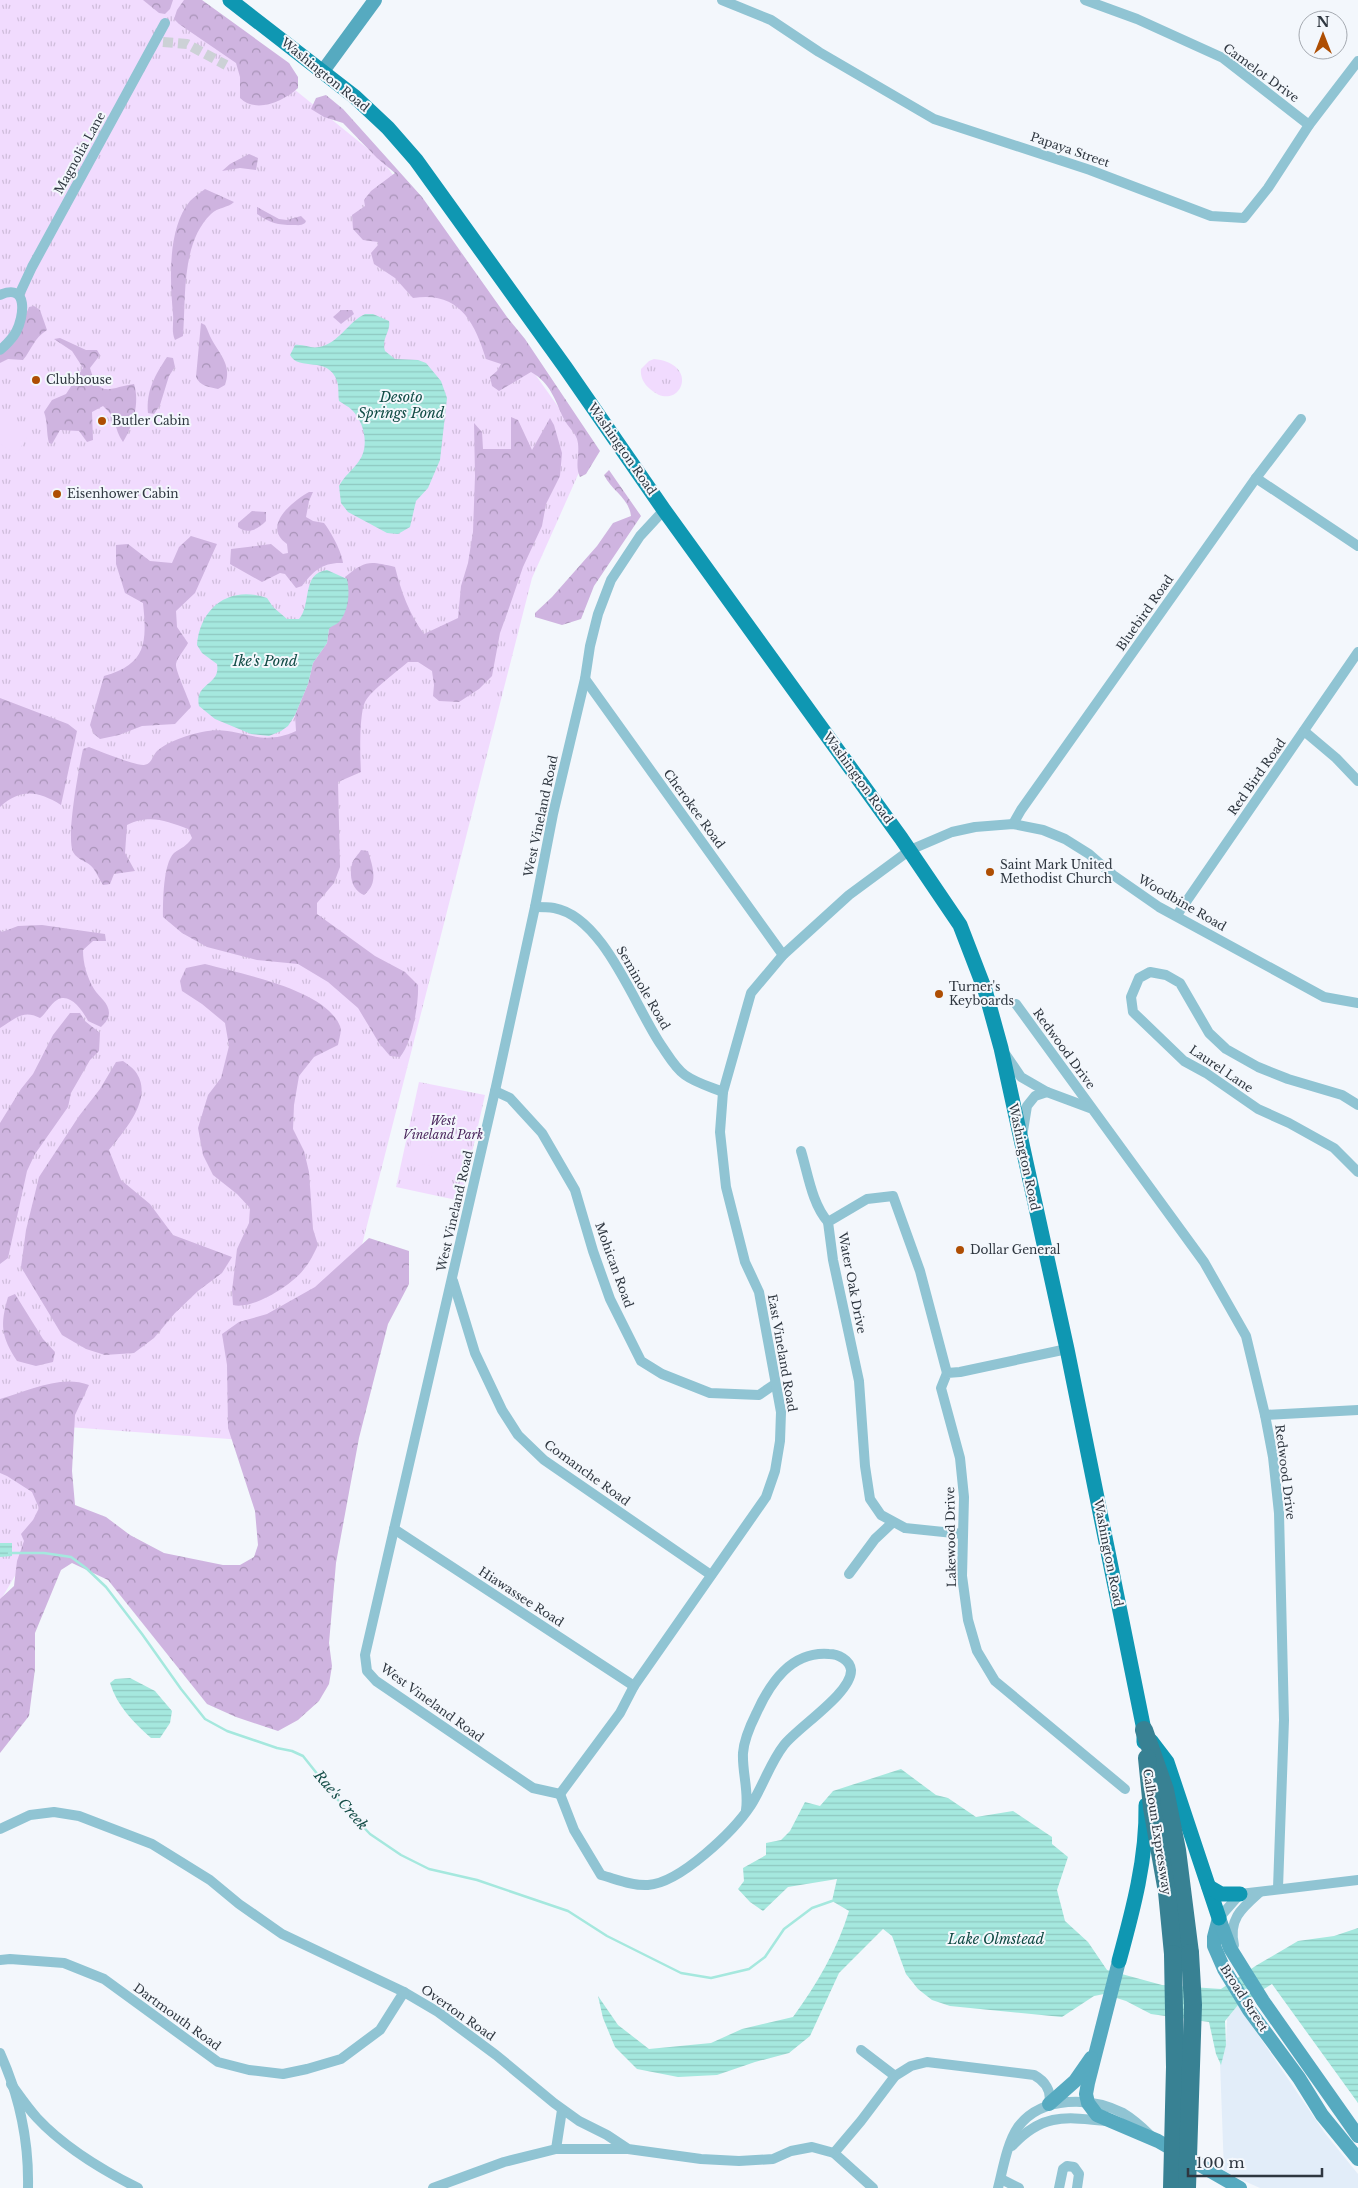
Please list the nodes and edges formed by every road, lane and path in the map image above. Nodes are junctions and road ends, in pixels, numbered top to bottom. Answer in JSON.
{"nodes":[{"id":1,"x":230,"y":0,"type":"edge"},
{"id":2,"x":374,"y":0,"type":"edge"},
{"id":3,"x":722,"y":0,"type":"edge"},
{"id":4,"x":1085,"y":0,"type":"edge"},
{"id":5,"x":166,"y":23,"type":"dead end"},
{"id":6,"x":1358,"y":61,"type":"edge"},
{"id":7,"x":323,"y":71,"type":"junction"},
{"id":8,"x":1309,"y":125,"type":"junction"},
{"id":9,"x":0,"y":295,"type":"edge"},
{"id":10,"x":19,"y":295,"type":"junction"},
{"id":11,"x":0,"y":350,"type":"edge"},
{"id":12,"x":1301,"y":419,"type":"dead end"},
{"id":13,"x":1256,"y":478,"type":"junction"},
{"id":14,"x":664,"y":510,"type":"junction"},
{"id":15,"x":1358,"y":546,"type":"edge"},
{"id":16,"x":1358,"y":652,"type":"edge"},
{"id":17,"x":585,"y":679,"type":"junction"},
{"id":18,"x":1304,"y":731,"type":"junction"},
{"id":19,"x":1358,"y":781,"type":"edge"},
{"id":20,"x":1013,"y":824,"type":"junction"},
{"id":21,"x":910,"y":850,"type":"junction"},
{"id":22,"x":535,"y":907,"type":"junction"},
{"id":23,"x":1177,"y":915,"type":"junction"},
{"id":24,"x":784,"y":955,"type":"junction"},
{"id":25,"x":1016,"y":1004,"type":"dead end"},
{"id":26,"x":1358,"y":1004,"type":"edge"},
{"id":27,"x":1002,"y":1048,"type":"junction"},
{"id":28,"x":495,"y":1091,"type":"junction"},
{"id":29,"x":723,"y":1092,"type":"junction"},
{"id":30,"x":1047,"y":1092,"type":"junction"},
{"id":31,"x":1358,"y":1105,"type":"edge"},
{"id":32,"x":1091,"y":1109,"type":"junction"},
{"id":33,"x":801,"y":1151,"type":"dead end"},
{"id":34,"x":1023,"y":1152,"type":"junction"},
{"id":35,"x":1358,"y":1172,"type":"edge"},
{"id":36,"x":828,"y":1222,"type":"junction"},
{"id":37,"x":452,"y":1279,"type":"junction"},
{"id":38,"x":1067,"y":1349,"type":"junction"},
{"id":39,"x":947,"y":1373,"type":"junction"},
{"id":40,"x":775,"y":1384,"type":"junction"},
{"id":41,"x":1358,"y":1410,"type":"edge"},
{"id":42,"x":1265,"y":1415,"type":"junction"},
{"id":43,"x":892,"y":1522,"type":"junction"},
{"id":44,"x":394,"y":1529,"type":"junction"},
{"id":45,"x":963,"y":1534,"type":"junction"},
{"id":46,"x":711,"y":1574,"type":"junction"},
{"id":47,"x":849,"y":1574,"type":"dead end"},
{"id":48,"x":634,"y":1686,"type":"junction"},
{"id":49,"x":1144,"y":1730,"type":"junction"},
{"id":50,"x":1125,"y":1789,"type":"dead end"},
{"id":51,"x":560,"y":1794,"type":"junction"},
{"id":52,"x":746,"y":1810,"type":"junction"},
{"id":53,"x":0,"y":1829,"type":"edge"},
{"id":54,"x":1358,"y":1880,"type":"edge"},
{"id":55,"x":1209,"y":1887,"type":"junction"},
{"id":56,"x":1278,"y":1888,"type":"junction"},
{"id":57,"x":1260,"y":1892,"type":"junction"},
{"id":58,"x":1240,"y":1894,"type":"junction"},
{"id":59,"x":1220,"y":1918,"type":"junction"},
{"id":60,"x":1181,"y":1953,"type":"junction"},
{"id":61,"x":0,"y":1960,"type":"edge"},
{"id":62,"x":1119,"y":1961,"type":"joint"},
{"id":63,"x":1238,"y":1961,"type":"junction"},
{"id":64,"x":404,"y":1992,"type":"junction"},
{"id":65,"x":861,"y":2050,"type":"dead end"},
{"id":66,"x":0,"y":2053,"type":"edge"},
{"id":67,"x":1095,"y":2054,"type":"junction"},
{"id":68,"x":895,"y":2076,"type":"junction"},
{"id":69,"x":11,"y":2084,"type":"junction"},
{"id":70,"x":1088,"y":2103,"type":"junction"},
{"id":71,"x":1049,"y":2104,"type":"junction"},
{"id":72,"x":562,"y":2110,"type":"junction"},
{"id":73,"x":1111,"y":2122,"type":"junction"},
{"id":74,"x":1358,"y":2136,"type":"edge"},
{"id":75,"x":1158,"y":2141,"type":"junction"},
{"id":76,"x":556,"y":2149,"type":"junction"},
{"id":77,"x":628,"y":2149,"type":"junction"},
{"id":78,"x":1008,"y":2150,"type":"junction"},
{"id":79,"x":834,"y":2153,"type":"junction"},
{"id":80,"x":1358,"y":2159,"type":"edge"},
{"id":81,"x":1000,"y":2183,"type":"edge"},
{"id":82,"x":28,"y":2188,"type":"edge"},
{"id":83,"x":138,"y":2188,"type":"edge"},
{"id":84,"x":433,"y":2188,"type":"edge"},
{"id":85,"x":873,"y":2188,"type":"edge"},
{"id":86,"x":1019,"y":2188,"type":"edge"},
{"id":87,"x":1059,"y":2188,"type":"edge"},
{"id":88,"x":1077,"y":2188,"type":"edge"},
{"id":89,"x":1172,"y":2188,"type":"edge"},
{"id":90,"x":1187,"y":2188,"type":"edge"},
{"id":91,"x":1240,"y":2188,"type":"edge"}],
"edges":[{"from":1,"to":7,"type":"main road","name":"Washington Road"},
{"from":2,"to":7,"type":"main road"},
{"from":3,"to":8,"type":"street","name":"Papaya Street"},
{"from":4,"to":8,"type":"street","name":"Camelot Drive"},
{"from":5,"to":10,"type":"street","name":"Magnolia Lane"},
{"from":6,"to":8,"type":"street","name":"Papaya Street"},
{"from":7,"to":14,"type":"main road","name":"Washington Road"},
{"from":9,"to":10,"type":"street"},
{"from":10,"to":11,"type":"street"},
{"from":12,"to":13,"type":"street","name":"Bluebird Road"},
{"from":13,"to":15,"type":"street"},
{"from":13,"to":20,"type":"street","name":"Bluebird Road"},
{"from":14,"to":17,"type":"street","name":"West Vineland Road"},
{"from":14,"to":21,"type":"main road","name":"Washington Road"},
{"from":16,"to":18,"type":"street","name":"Red Bird Road"},
{"from":17,"to":22,"type":"street","name":"West Vineland Road"},
{"from":17,"to":24,"type":"street","name":"Cherokee Road"},
{"from":18,"to":19,"type":"street"},
{"from":18,"to":23,"type":"street","name":"Red Bird Road"},
{"from":20,"to":21,"type":"street","name":"Woodbine Road"},
{"from":20,"to":23,"type":"street","name":"Woodbine Road"},
{"from":21,"to":24,"type":"street","name":"East Vineland Road"},
{"from":21,"to":27,"type":"main road","name":"Washington Road"},
{"from":22,"to":28,"type":"street","name":"West Vineland Road"},
{"from":22,"to":29,"type":"street","name":"Seminole Road"},
{"from":23,"to":26,"type":"street","name":"Woodbine Road"},
{"from":24,"to":29,"type":"street","name":"East Vineland Road"},
{"from":25,"to":32,"type":"street","name":"Redwood Drive"},
{"from":27,"to":30,"type":"street","name":"Redwood Drive"},
{"from":27,"to":34,"type":"main road","name":"Washington Road"},
{"from":28,"to":37,"type":"street","name":"West Vineland Road"},
{"from":28,"to":40,"type":"street","name":"Mohican Road"},
{"from":29,"to":40,"type":"street","name":"East Vineland Road"},
{"from":30,"to":32,"type":"street","name":"Redwood Drive"},
{"from":30,"to":34,"type":"street"},
{"from":31,"to":35,"type":"street","name":"Laurel Lane"},
{"from":32,"to":42,"type":"street","name":"Redwood Drive"},
{"from":33,"to":36,"type":"street"},
{"from":34,"to":38,"type":"main road","name":"Washington Road"},
{"from":36,"to":39,"type":"street","name":"Water Oak Drive"},
{"from":36,"to":43,"type":"street","name":"Water Oak Drive"},
{"from":37,"to":44,"type":"street","name":"West Vineland Road"},
{"from":37,"to":46,"type":"street","name":"Comanche Road"},
{"from":38,"to":39,"type":"street"},
{"from":38,"to":49,"type":"main road","name":"Washington Road"},
{"from":39,"to":45,"type":"street","name":"Lakewood Drive"},
{"from":40,"to":46,"type":"street","name":"East Vineland Road"},
{"from":41,"to":42,"type":"street"},
{"from":42,"to":56,"type":"street","name":"Redwood Drive"},
{"from":43,"to":45,"type":"street","name":"Water Oak Drive"},
{"from":43,"to":47,"type":"street"},
{"from":44,"to":48,"type":"street","name":"Hiawassee Road"},
{"from":44,"to":51,"type":"street","name":"West Vineland Road"},
{"from":45,"to":50,"type":"street","name":"Lakewood Drive"},
{"from":46,"to":48,"type":"street","name":"East Vineland Road"},
{"from":48,"to":51,"type":"street","name":"East Vineland Road"},
{"from":49,"to":55,"type":"main road"},
{"from":49,"to":60,"type":"highway","name":"Calhoun Expressway"},
{"from":49,"to":62,"type":"main road"},
{"from":51,"to":52,"type":"street"},
{"from":52,"to":52,"type":"street"},
{"from":53,"to":64,"type":"street","name":"Overton Road"},
{"from":54,"to":56,"type":"street"},
{"from":55,"to":58,"type":"main road"},
{"from":55,"to":59,"type":"main road"},
{"from":56,"to":57,"type":"street"},
{"from":57,"to":58,"type":"street"},
{"from":57,"to":63,"type":"street"},
{"from":58,"to":59,"type":"street"},
{"from":59,"to":63,"type":"main road","name":"Broad Street"},
{"from":59,"to":80,"type":"main road","name":"Broad Street"},
{"from":60,"to":89,"type":"highway","name":"Calhoun Expressway","bridge":true},
{"from":60,"to":90,"type":"highway","name":"Calhoun Expressway","bridge":true},
{"from":61,"to":64,"type":"street","name":"Dartmouth Road"},
{"from":62,"to":67,"type":"main road"},
{"from":63,"to":74,"type":"main road","name":"Broad Street"},
{"from":64,"to":72,"type":"street","name":"Overton Road"},
{"from":65,"to":68,"type":"street"},
{"from":66,"to":69,"type":"street"},
{"from":67,"to":70,"type":"main road"},
{"from":67,"to":71,"type":"main road"},
{"from":68,"to":71,"type":"street"},
{"from":68,"to":79,"type":"street"},
{"from":69,"to":82,"type":"street"},
{"from":69,"to":83,"type":"street"},
{"from":70,"to":71,"type":"street"},
{"from":70,"to":73,"type":"main road"},
{"from":70,"to":75,"type":"street"},
{"from":71,"to":78,"type":"street"},
{"from":72,"to":76,"type":"street"},
{"from":72,"to":77,"type":"street","name":"Overton Road"},
{"from":73,"to":75,"type":"main road"},
{"from":73,"to":78,"type":"street"},
{"from":75,"to":91,"type":"main road"},
{"from":76,"to":77,"type":"street"},
{"from":76,"to":84,"type":"street"},
{"from":77,"to":79,"type":"street","name":"Overton Road"},
{"from":78,"to":81,"type":"street"},
{"from":79,"to":85,"type":"street","name":"Overton Road"},
{"from":81,"to":86,"type":"street"},
{"from":87,"to":88,"type":"street"}]}
